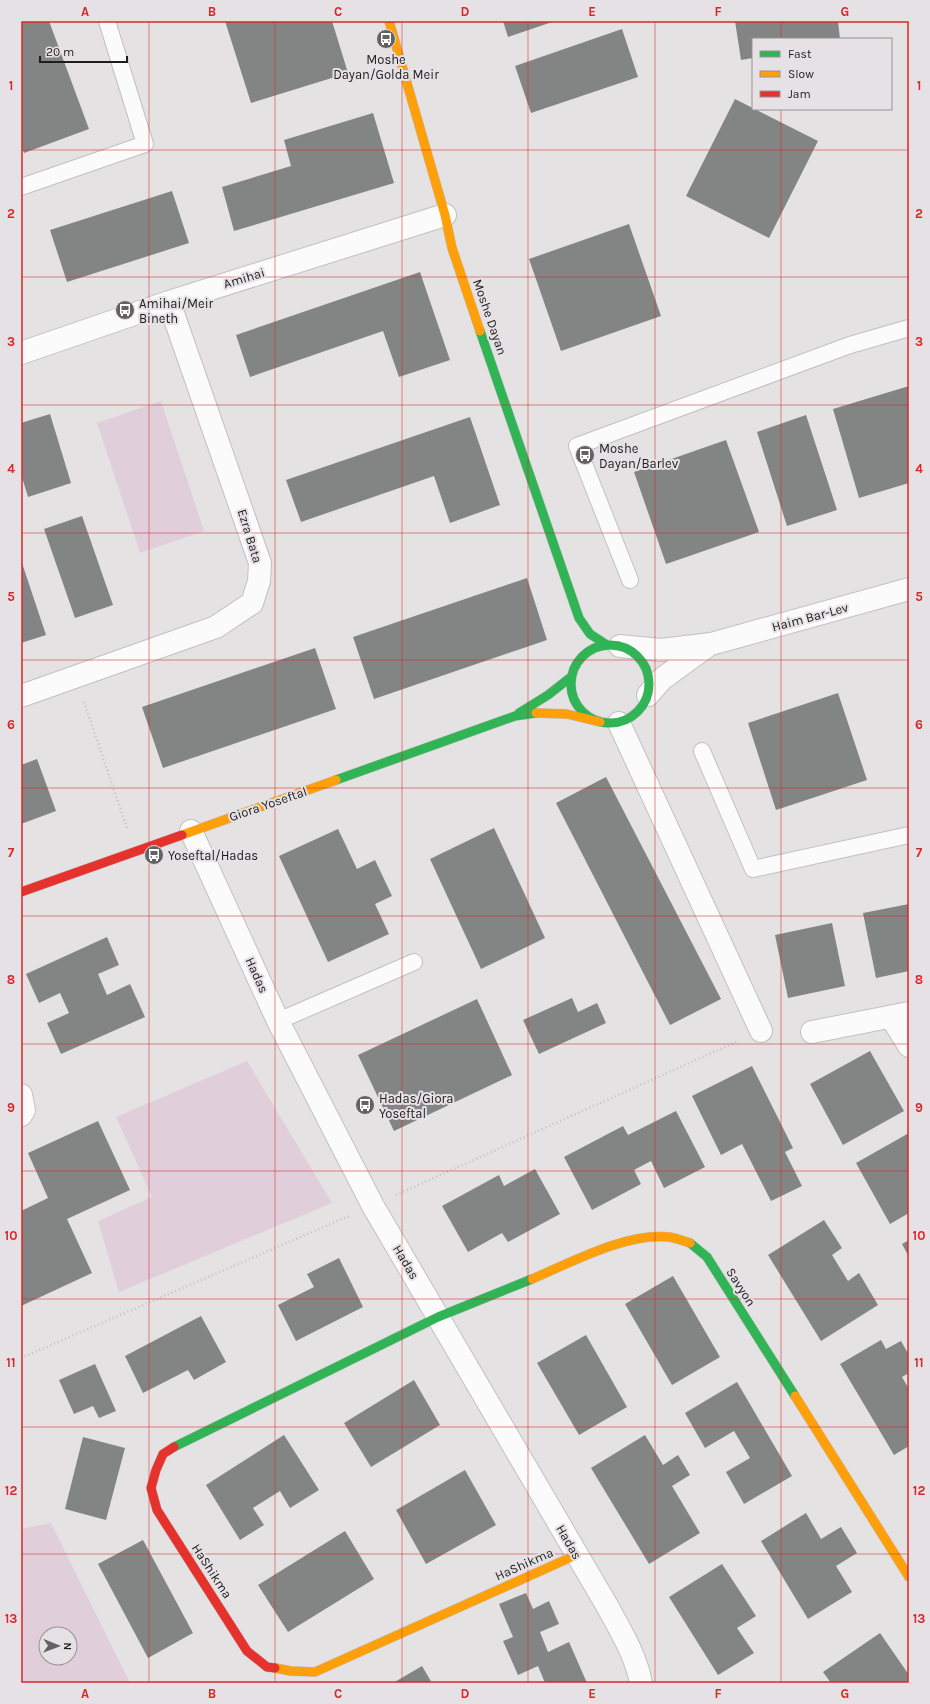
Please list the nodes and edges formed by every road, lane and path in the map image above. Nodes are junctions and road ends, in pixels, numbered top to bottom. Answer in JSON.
{"nodes":[{"id":1,"x":107,"y":21,"type":"edge"},
{"id":2,"x":389,"y":21,"type":"edge"},
{"id":3,"x":21,"y":186,"type":"edge"},
{"id":4,"x":445,"y":215,"type":"junction"},
{"id":5,"x":169,"y":302,"type":"junction"},
{"id":6,"x":909,"y":328,"type":"edge"},
{"id":7,"x":21,"y":353,"type":"edge"},
{"id":8,"x":630,"y":580,"type":"dead end"},
{"id":9,"x":909,"y":589,"type":"edge"},
{"id":10,"x":579,"y":618,"type":"junction"},
{"id":11,"x":710,"y":644,"type":"junction"},
{"id":12,"x":614,"y":645,"type":"junction"},
{"id":13,"x":579,"y":659,"type":"junction"},
{"id":14,"x":75,"y":677,"type":"junction"},
{"id":15,"x":571,"y":677,"type":"junction"},
{"id":16,"x":21,"y":696,"type":"edge"},
{"id":17,"x":648,"y":696,"type":"junction"},
{"id":18,"x":515,"y":716,"type":"junction"},
{"id":19,"x":610,"y":723,"type":"junction"},
{"id":20,"x":702,"y":751,"type":"dead end"},
{"id":21,"x":192,"y":831,"type":"junction"},
{"id":22,"x":909,"y":835,"type":"edge"},
{"id":23,"x":135,"y":850,"type":"junction"},
{"id":24,"x":21,"y":892,"type":"edge"},
{"id":25,"x":414,"y":962,"type":"dead end"},
{"id":26,"x":900,"y":1015,"type":"edge"},
{"id":27,"x":278,"y":1021,"type":"junction"},
{"id":28,"x":760,"y":1031,"type":"joint"},
{"id":29,"x":812,"y":1032,"type":"dead end"},
{"id":30,"x":909,"y":1046,"type":"edge"},
{"id":31,"x":21,"y":1095,"type":"edge"},
{"id":32,"x":21,"y":1115,"type":"edge"},
{"id":33,"x":373,"y":1206,"type":"junction"},
{"id":34,"x":438,"y":1317,"type":"junction"},
{"id":35,"x":21,"y":1358,"type":"edge"},
{"id":36,"x":576,"y":1555,"type":"junction"},
{"id":37,"x":909,"y":1576,"type":"edge"},
{"id":38,"x":641,"y":1683,"type":"edge"}],
"edges":[{"from":1,"to":3,"type":"lane"},
{"from":2,"to":4,"type":"street","name":"Moshe Dayan"},
{"from":4,"to":5,"type":"street","name":"Amihai"},
{"from":4,"to":10,"type":"street","name":"Moshe Dayan"},
{"from":5,"to":7,"type":"street","name":"Amihai"},
{"from":5,"to":14,"type":"street","name":"Ezra Bata"},
{"from":6,"to":8,"type":"lane"},
{"from":9,"to":11,"type":"street","name":"Haim Bar-Lev"},
{"from":10,"to":12,"type":"street","name":"Moshe Dayan"},
{"from":10,"to":13,"type":"street","name":"Moshe Dayan"},
{"from":11,"to":12,"type":"street","name":"Haim Bar-Lev"},
{"from":11,"to":17,"type":"street","name":"Haim Bar-Lev"},
{"from":12,"to":13,"type":"street"},
{"from":12,"to":17,"type":"street"},
{"from":13,"to":15,"type":"street"},
{"from":14,"to":16,"type":"street","name":"Ezra Bata"},
{"from":14,"to":23,"type":"path"},
{"from":15,"to":18,"type":"street","name":"Giora Yoseftal"},
{"from":15,"to":19,"type":"street"},
{"from":17,"to":19,"type":"street"},
{"from":18,"to":19,"type":"street","name":"Giora Yoseftal"},
{"from":18,"to":21,"type":"street","name":"Giora Yoseftal"},
{"from":19,"to":28,"type":"street"},
{"from":20,"to":22,"type":"lane"},
{"from":21,"to":23,"type":"street","name":"Giora Yoseftal"},
{"from":21,"to":27,"type":"street","name":"Hadas"},
{"from":23,"to":24,"type":"street","name":"Giora Yoseftal"},
{"from":25,"to":27,"type":"lane"},
{"from":26,"to":29,"type":"street"},
{"from":26,"to":30,"type":"street"},
{"from":27,"to":33,"type":"street","name":"Hadas"},
{"from":28,"to":33,"type":"path"},
{"from":31,"to":32,"type":"street"},
{"from":33,"to":34,"type":"street","name":"Hadas"},
{"from":33,"to":35,"type":"path"},
{"from":34,"to":36,"type":"street","name":"Hadas"},
{"from":34,"to":36,"type":"street","name":"HaShikma"},
{"from":34,"to":37,"type":"street","name":"Savyon"},
{"from":36,"to":38,"type":"street","name":"Hadas"}]}
